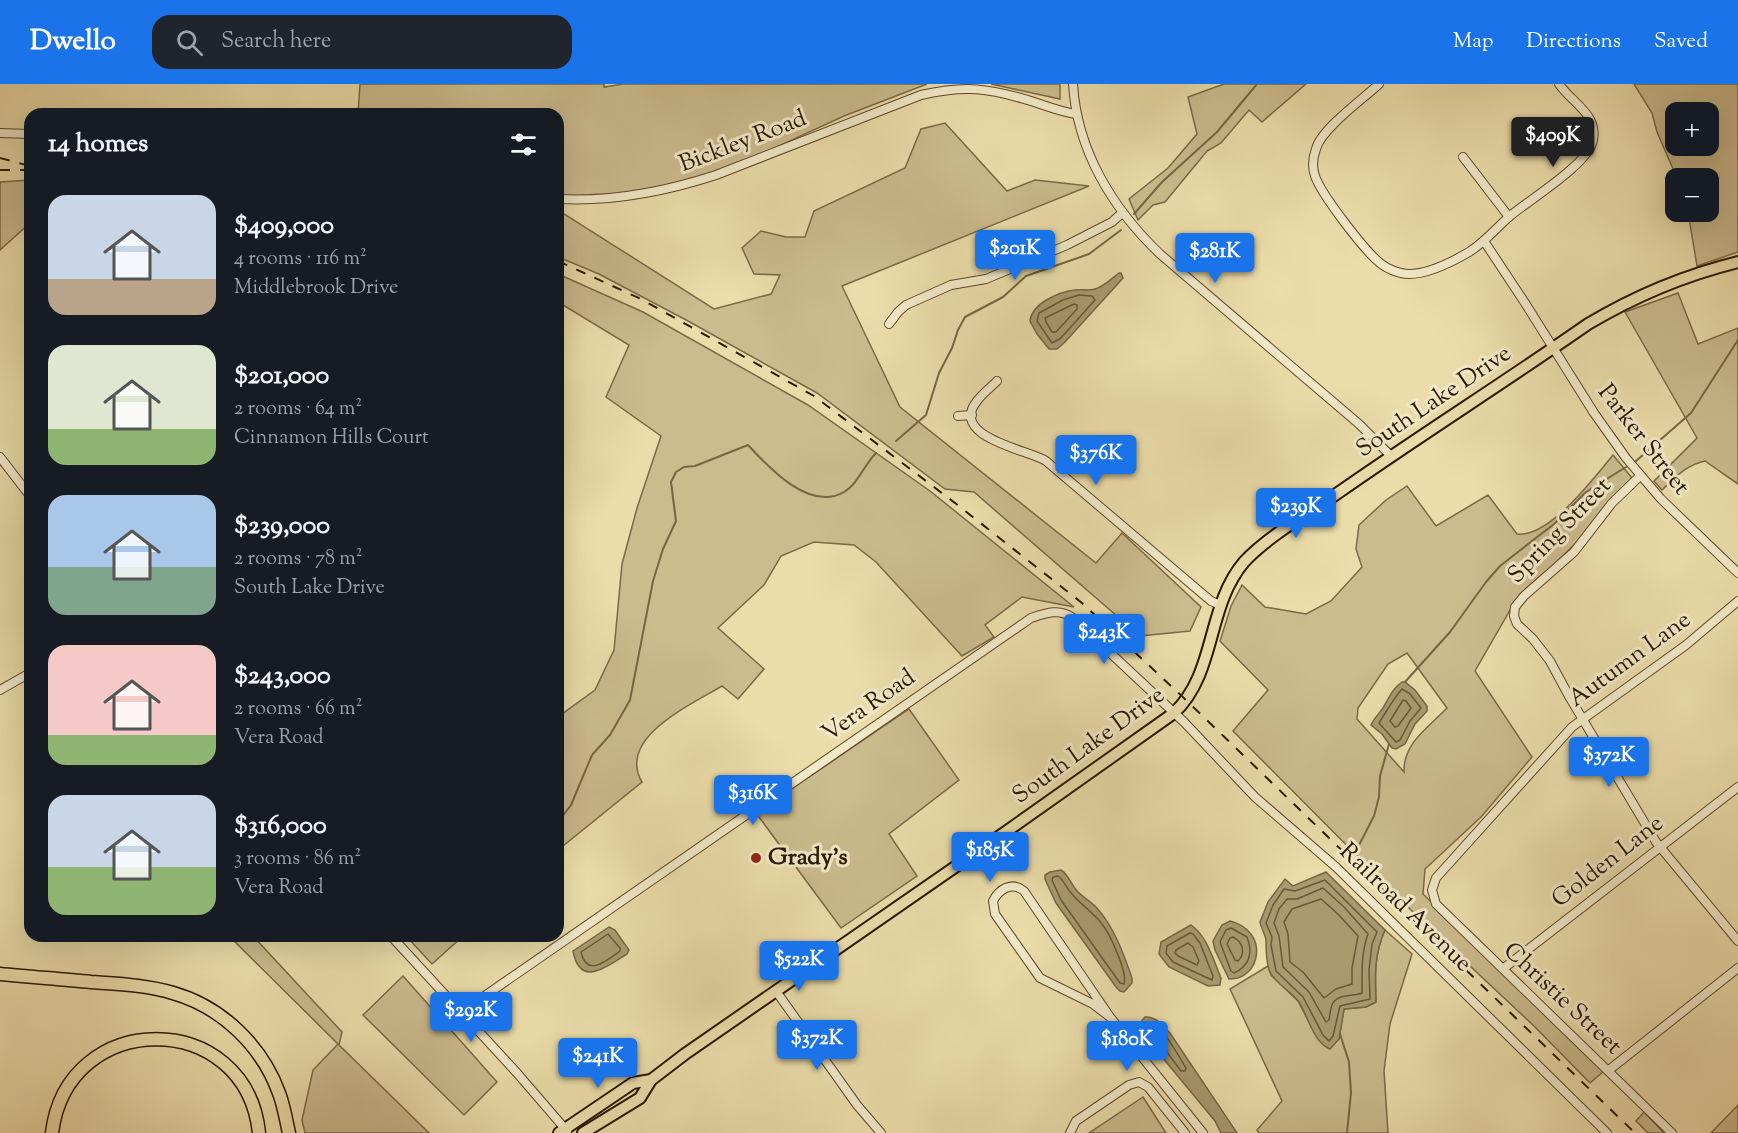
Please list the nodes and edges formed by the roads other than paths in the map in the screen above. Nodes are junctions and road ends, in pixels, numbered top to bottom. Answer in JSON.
{"nodes":[{"id":1,"x":1072,"y":84,"type":"edge"},
{"id":2,"x":1379,"y":84,"type":"edge"},
{"id":3,"x":1559,"y":84,"type":"edge"},
{"id":4,"x":1076,"y":114,"type":"junction"},
{"id":5,"x":0,"y":134,"type":"edge"},
{"id":6,"x":24,"y":134,"type":"edge"},
{"id":7,"x":1463,"y":157,"type":"dead end"},
{"id":8,"x":564,"y":199,"type":"edge"},
{"id":9,"x":1122,"y":213,"type":"junction"},
{"id":10,"x":1509,"y":217,"type":"junction"},
{"id":11,"x":1484,"y":241,"type":"junction"},
{"id":12,"x":1738,"y":262,"type":"edge"},
{"id":13,"x":889,"y":324,"type":"dead end"},
{"id":14,"x":1553,"y":348,"type":"junction"},
{"id":15,"x":997,"y":381,"type":"dead end"},
{"id":16,"x":972,"y":415,"type":"junction"},
{"id":17,"x":958,"y":416,"type":"dead end"},
{"id":18,"x":1391,"y":456,"type":"junction"},
{"id":19,"x":0,"y":457,"type":"edge"},
{"id":20,"x":1640,"y":476,"type":"junction"},
{"id":21,"x":24,"y":488,"type":"edge"},
{"id":22,"x":1738,"y":573,"type":"edge"},
{"id":23,"x":1738,"y":602,"type":"edge"},
{"id":24,"x":1220,"y":605,"type":"junction"},
{"id":25,"x":24,"y":676,"type":"edge"},
{"id":26,"x":0,"y":690,"type":"edge"},
{"id":27,"x":1174,"y":713,"type":"junction"},
{"id":28,"x":1583,"y":718,"type":"junction"},
{"id":29,"x":1738,"y":787,"type":"edge"},
{"id":30,"x":1659,"y":846,"type":"junction"},
{"id":31,"x":1431,"y":890,"type":"joint"},
{"id":32,"x":564,"y":941,"type":"edge"},
{"id":33,"x":1738,"y":941,"type":"edge"},
{"id":34,"x":396,"y":942,"type":"edge"},
{"id":35,"x":563,"y":942,"type":"edge"},
{"id":36,"x":1738,"y":968,"type":"edge"},
{"id":37,"x":1503,"y":969,"type":"junction"},
{"id":38,"x":0,"y":974,"type":"edge"},
{"id":39,"x":776,"y":991,"type":"junction"},
{"id":40,"x":460,"y":1013,"type":"junction"},
{"id":41,"x":1110,"y":1017,"type":"junction"},
{"id":42,"x":1609,"y":1070,"type":"junction"},
{"id":43,"x":651,"y":1080,"type":"junction"},
{"id":44,"x":564,"y":1132,"type":"edge"},
{"id":45,"x":52,"y":1133,"type":"edge"},
{"id":46,"x":260,"y":1133,"type":"edge"},
{"id":47,"x":289,"y":1133,"type":"edge"},
{"id":48,"x":583,"y":1133,"type":"edge"},
{"id":49,"x":881,"y":1133,"type":"edge"},
{"id":50,"x":1070,"y":1133,"type":"edge"},
{"id":51,"x":1185,"y":1133,"type":"edge"},
{"id":52,"x":1203,"y":1133,"type":"edge"},
{"id":53,"x":1608,"y":1133,"type":"edge"},
{"id":54,"x":1672,"y":1133,"type":"edge"}],
"edges":[{"from":1,"to":4,"type":"street"},
{"from":2,"to":11,"type":"street"},
{"from":3,"to":10,"type":"street"},
{"from":4,"to":8,"type":"street","name":"Bickley Road"},
{"from":4,"to":9,"type":"street"},
{"from":5,"to":6,"type":"street"},
{"from":7,"to":10,"type":"street"},
{"from":9,"to":13,"type":"street"},
{"from":9,"to":18,"type":"street"},
{"from":10,"to":11,"type":"street"},
{"from":11,"to":14,"type":"street","name":"Parker Street"},
{"from":12,"to":14,"type":"main road","name":"South Lake Drive"},
{"from":14,"to":18,"type":"main road","name":"South Lake Drive"},
{"from":14,"to":20,"type":"street","name":"Parker Street"},
{"from":15,"to":16,"type":"street"},
{"from":16,"to":17,"type":"street"},
{"from":16,"to":24,"type":"street"},
{"from":18,"to":24,"type":"main road","name":"South Lake Drive"},
{"from":19,"to":21,"type":"street"},
{"from":20,"to":22,"type":"street","name":"Parker Street"},
{"from":20,"to":28,"type":"street","name":"Spring Street"},
{"from":23,"to":28,"type":"street","name":"Autumn Lane"},
{"from":24,"to":27,"type":"main road","name":"South Lake Drive"},
{"from":25,"to":26,"type":"street"},
{"from":27,"to":32,"type":"street","name":"Vera Road"},
{"from":27,"to":39,"type":"main road","name":"South Lake Drive"},
{"from":27,"to":53,"type":"street","name":"Railroad Avenue"},
{"from":28,"to":30,"type":"street"},
{"from":28,"to":31,"type":"street","name":"Autumn Lane"},
{"from":29,"to":30,"type":"street","name":"Golden Lane"},
{"from":30,"to":33,"type":"street"},
{"from":30,"to":37,"type":"street","name":"Golden Lane"},
{"from":31,"to":37,"type":"street","name":"Christie Street"},
{"from":34,"to":40,"type":"street"},
{"from":35,"to":40,"type":"street","name":"Vera Road"},
{"from":36,"to":42,"type":"street"},
{"from":37,"to":42,"type":"street","name":"Christie Street"},
{"from":38,"to":47,"type":"highway"},
{"from":39,"to":43,"type":"main road","name":"South Lake Drive"},
{"from":39,"to":49,"type":"street"},
{"from":40,"to":44,"type":"street"},
{"from":41,"to":41,"type":"street"},
{"from":41,"to":52,"type":"street"},
{"from":42,"to":54,"type":"street","name":"Christie Street"},
{"from":43,"to":44,"type":"main road","name":"South Lake Drive"},
{"from":43,"to":48,"type":"main road","name":"South Lake Drive"},
{"from":45,"to":46,"type":"highway"},
{"from":50,"to":51,"type":"street"}]}
